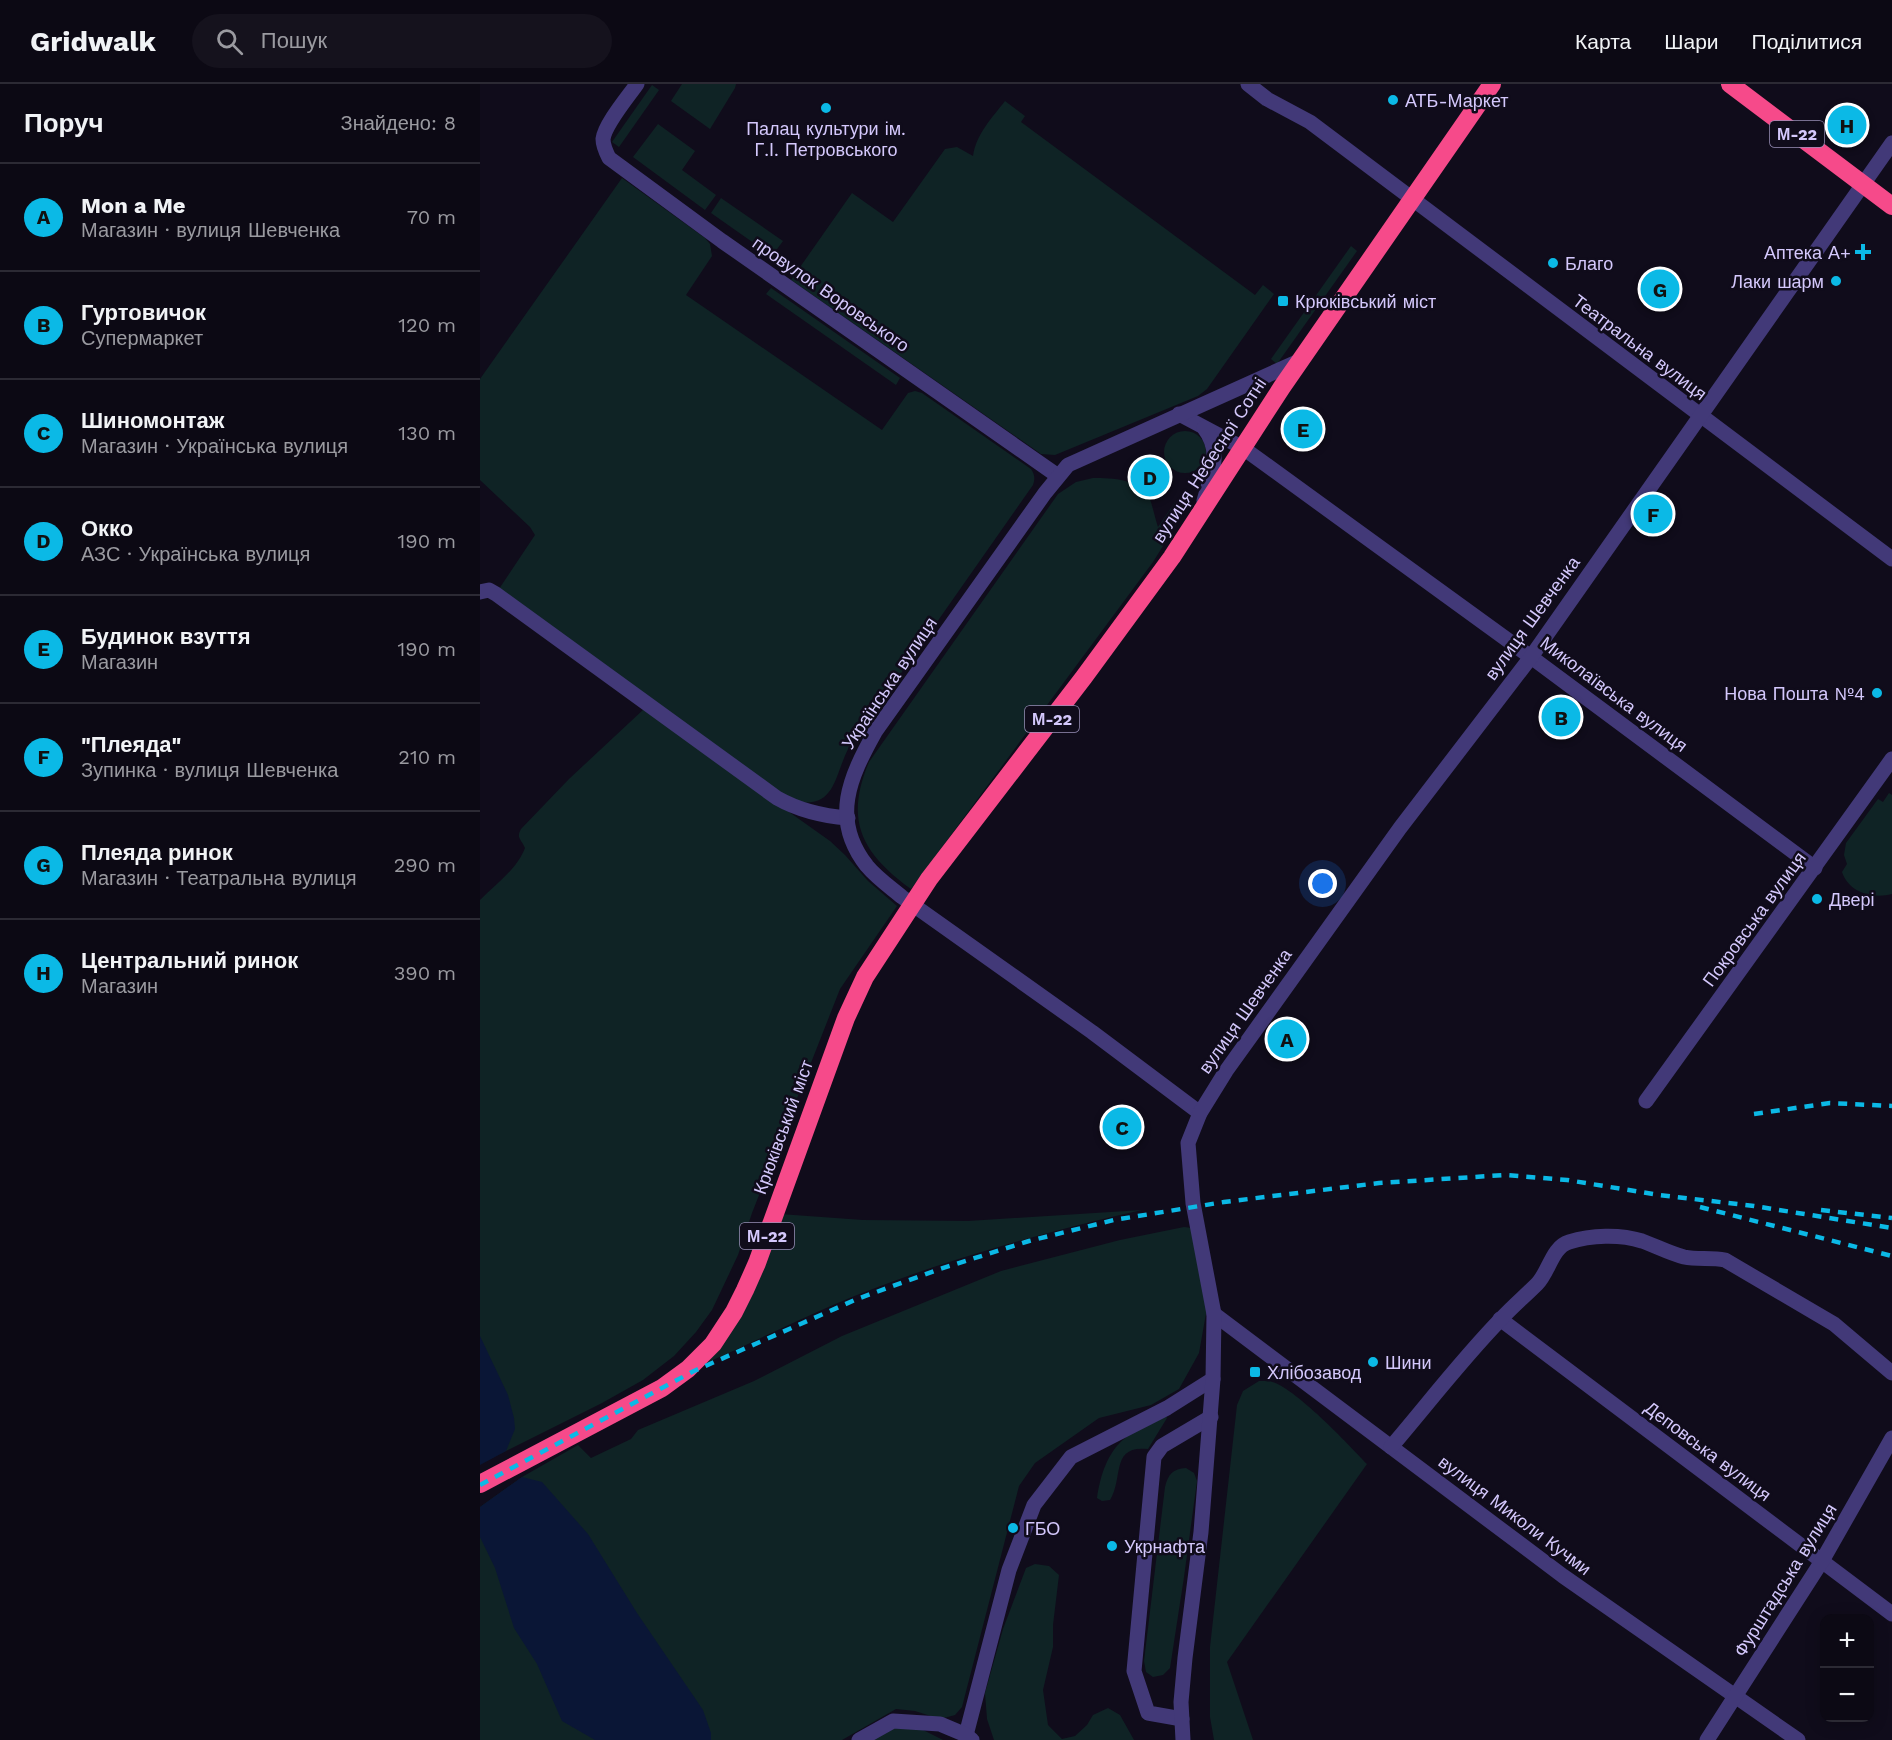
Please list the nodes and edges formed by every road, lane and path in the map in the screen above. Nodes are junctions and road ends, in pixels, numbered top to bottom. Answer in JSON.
{"nodes":[{"id":1,"x":637,"y":84,"type":"edge"},
{"id":2,"x":1248,"y":84,"type":"edge"},
{"id":3,"x":1492,"y":84,"type":"edge"},
{"id":4,"x":1730,"y":84,"type":"edge"},
{"id":5,"x":1892,"y":143,"type":"edge"},
{"id":6,"x":1863,"y":184,"type":"junction"},
{"id":7,"x":1412,"y":200,"type":"junction"},
{"id":8,"x":1892,"y":206,"type":"edge"},
{"id":9,"x":1299,"y":361,"type":"junction"},
{"id":10,"x":1179,"y":414,"type":"junction"},
{"id":11,"x":1699,"y":416,"type":"junction"},
{"id":12,"x":1202,"y":426,"type":"junction"},
{"id":13,"x":1243,"y":448,"type":"junction"},
{"id":14,"x":1058,"y":476,"type":"junction"},
{"id":15,"x":1201,"y":513,"type":"junction"},
{"id":16,"x":1892,"y":559,"type":"edge"},
{"id":17,"x":480,"y":592,"type":"edge"},
{"id":18,"x":1531,"y":657,"type":"junction"},
{"id":19,"x":1892,"y":759,"type":"edge"},
{"id":20,"x":848,"y":818,"type":"junction"},
{"id":21,"x":1815,"y":868,"type":"junction"},
{"id":22,"x":929,"y":879,"type":"joint"},
{"id":23,"x":1646,"y":1101,"type":"dead end"},
{"id":24,"x":1200,"y":1113,"type":"junction"},
{"id":25,"x":1214,"y":1314,"type":"junction"},
{"id":26,"x":1500,"y":1319,"type":"junction"},
{"id":27,"x":1892,"y":1373,"type":"edge"},
{"id":28,"x":1213,"y":1379,"type":"junction"},
{"id":29,"x":1210,"y":1417,"type":"junction"},
{"id":30,"x":1892,"y":1438,"type":"edge"},
{"id":31,"x":1391,"y":1447,"type":"junction"},
{"id":32,"x":480,"y":1484,"type":"edge"},
{"id":33,"x":1822,"y":1562,"type":"junction"},
{"id":34,"x":1892,"y":1614,"type":"edge"},
{"id":35,"x":1734,"y":1697,"type":"junction"},
{"id":36,"x":1182,"y":1719,"type":"junction"},
{"id":37,"x":969,"y":1737,"type":"edge"},
{"id":38,"x":859,"y":1740,"type":"edge"},
{"id":39,"x":1183,"y":1740,"type":"edge"},
{"id":40,"x":1707,"y":1740,"type":"edge"},
{"id":41,"x":1798,"y":1740,"type":"edge"}],
"edges":[{"from":1,"to":14,"type":"street","name":"провулок Воровського"},
{"from":2,"to":7,"type":"street","name":"Театральна вулиця"},
{"from":3,"to":7,"type":"highway","name":"вулиця Небесної Сотні","number":"М-22"},
{"from":4,"to":6,"type":"highway","number":"М-22"},
{"from":5,"to":6,"type":"street","name":"вулиця Шевченка"},
{"from":6,"to":8,"type":"highway","number":"М-22"},
{"from":6,"to":11,"type":"street","name":"вулиця Шевченка"},
{"from":7,"to":9,"type":"highway","name":"вулиця Небесної Сотні","number":"М-22"},
{"from":7,"to":11,"type":"street","name":"Театральна вулиця"},
{"from":9,"to":10,"type":"street","name":"Українська вулиця"},
{"from":9,"to":13,"type":"highway","name":"вулиця Небесної Сотні","number":"М-22"},
{"from":10,"to":12,"type":"street","name":"Миколаївська вулиця"},
{"from":10,"to":14,"type":"street","name":"Українська вулиця"},
{"from":11,"to":16,"type":"street","name":"Театральна вулиця"},
{"from":11,"to":18,"type":"street","name":"вулиця Шевченка"},
{"from":12,"to":13,"type":"street","name":"Миколаївська вулиця"},
{"from":12,"to":15,"type":"street"},
{"from":13,"to":15,"type":"highway","name":"вулиця Небесної Сотні","number":"М-22"},
{"from":13,"to":18,"type":"street","name":"Миколаївська вулиця"},
{"from":14,"to":20,"type":"street","name":"Українська вулиця"},
{"from":15,"to":22,"type":"highway","name":"вулиця Небесної Сотні","number":"М-22"},
{"from":17,"to":20,"type":"street"},
{"from":18,"to":21,"type":"street","name":"Миколаївська вулиця"},
{"from":18,"to":24,"type":"street","name":"вулиця Шевченка"},
{"from":19,"to":21,"type":"street","name":"Покровська вулиця"},
{"from":20,"to":24,"type":"street","name":"Українська вулиця"},
{"from":21,"to":23,"type":"street","name":"Покровська вулиця"},
{"from":22,"to":32,"type":"highway","name":"Крюківський міст","number":"М-22"},
{"from":24,"to":25,"type":"street","name":"вулиця Шевченка"},
{"from":25,"to":28,"type":"street","name":"вулиця Шевченка"},
{"from":25,"to":31,"type":"street","name":"вулиця Миколи Кучми"},
{"from":26,"to":27,"type":"street"},
{"from":26,"to":31,"type":"street"},
{"from":26,"to":33,"type":"street","name":"Деповська вулиця"},
{"from":28,"to":29,"type":"street","name":"вулиця Шевченка"},
{"from":28,"to":37,"type":"street"},
{"from":29,"to":36,"type":"street","name":"вулиця Шевченка"},
{"from":29,"to":36,"type":"street"},
{"from":30,"to":33,"type":"street","name":"Фурштадська вулиця"},
{"from":31,"to":35,"type":"street","name":"вулиця Миколи Кучми"},
{"from":33,"to":34,"type":"street","name":"Деповська вулиця"},
{"from":33,"to":35,"type":"street","name":"Фурштадська вулиця"},
{"from":35,"to":40,"type":"street","name":"Фурштадська вулиця"},
{"from":35,"to":41,"type":"street","name":"вулиця Миколи Кучми"},
{"from":36,"to":39,"type":"street","name":"вулиця Шевченка"},
{"from":37,"to":38,"type":"street"}]}
